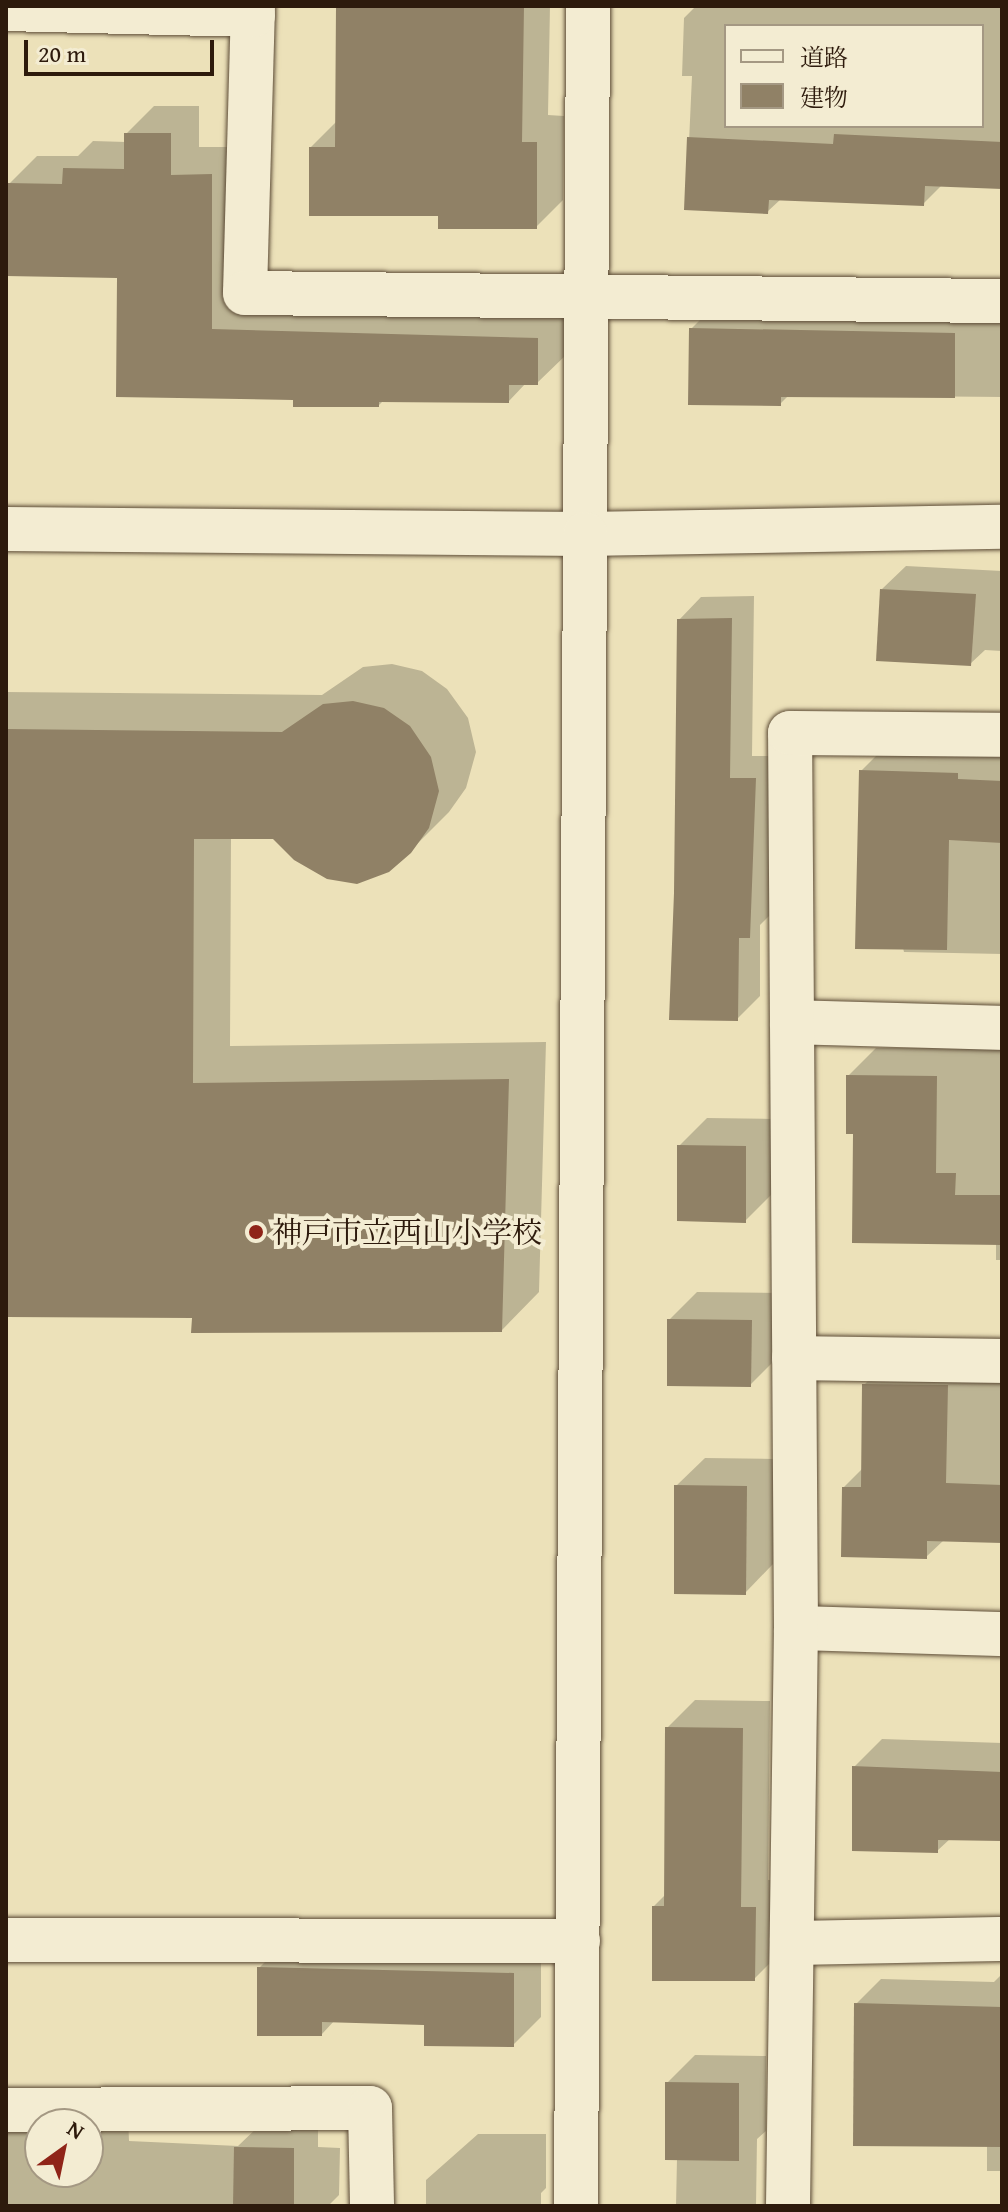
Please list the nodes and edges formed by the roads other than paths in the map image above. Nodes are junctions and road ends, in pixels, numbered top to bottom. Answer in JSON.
{"nodes":[{"id":1,"x":588,"y":6,"type":"edge"},
{"id":2,"x":6,"y":9,"type":"edge"},
{"id":3,"x":253,"y":10,"type":"edge"},
{"id":4,"x":587,"y":297,"type":"junction"},
{"id":5,"x":1002,"y":301,"type":"edge"},
{"id":6,"x":1002,"y":527,"type":"edge"},
{"id":7,"x":6,"y":529,"type":"edge"},
{"id":8,"x":585,"y":534,"type":"junction"},
{"id":9,"x":1002,"y":735,"type":"edge"},
{"id":10,"x":792,"y":1022,"type":"junction"},
{"id":11,"x":1002,"y":1028,"type":"edge"},
{"id":12,"x":794,"y":1358,"type":"junction"},
{"id":13,"x":1002,"y":1361,"type":"edge"},
{"id":14,"x":796,"y":1628,"type":"junction"},
{"id":15,"x":1002,"y":1634,"type":"edge"},
{"id":16,"x":1002,"y":1939,"type":"edge"},
{"id":17,"x":6,"y":1940,"type":"edge"},
{"id":18,"x":578,"y":1941,"type":"junction"},
{"id":19,"x":792,"y":1943,"type":"junction"},
{"id":20,"x":6,"y":2110,"type":"edge"},
{"id":21,"x":372,"y":2206,"type":"edge"},
{"id":22,"x":576,"y":2206,"type":"edge"},
{"id":23,"x":788,"y":2206,"type":"edge"}],
"edges":[{"from":1,"to":4,"type":"street"},
{"from":2,"to":3,"type":"street"},
{"from":3,"to":4,"type":"street"},
{"from":4,"to":5,"type":"street"},
{"from":4,"to":8,"type":"street"},
{"from":6,"to":8,"type":"street"},
{"from":7,"to":8,"type":"street"},
{"from":8,"to":18,"type":"street"},
{"from":9,"to":10,"type":"street"},
{"from":10,"to":11,"type":"street"},
{"from":10,"to":12,"type":"street"},
{"from":12,"to":13,"type":"street"},
{"from":12,"to":14,"type":"street"},
{"from":14,"to":15,"type":"street"},
{"from":14,"to":19,"type":"street"},
{"from":16,"to":19,"type":"street"},
{"from":17,"to":18,"type":"street"},
{"from":18,"to":22,"type":"street"},
{"from":19,"to":23,"type":"street"},
{"from":20,"to":21,"type":"street"}]}
